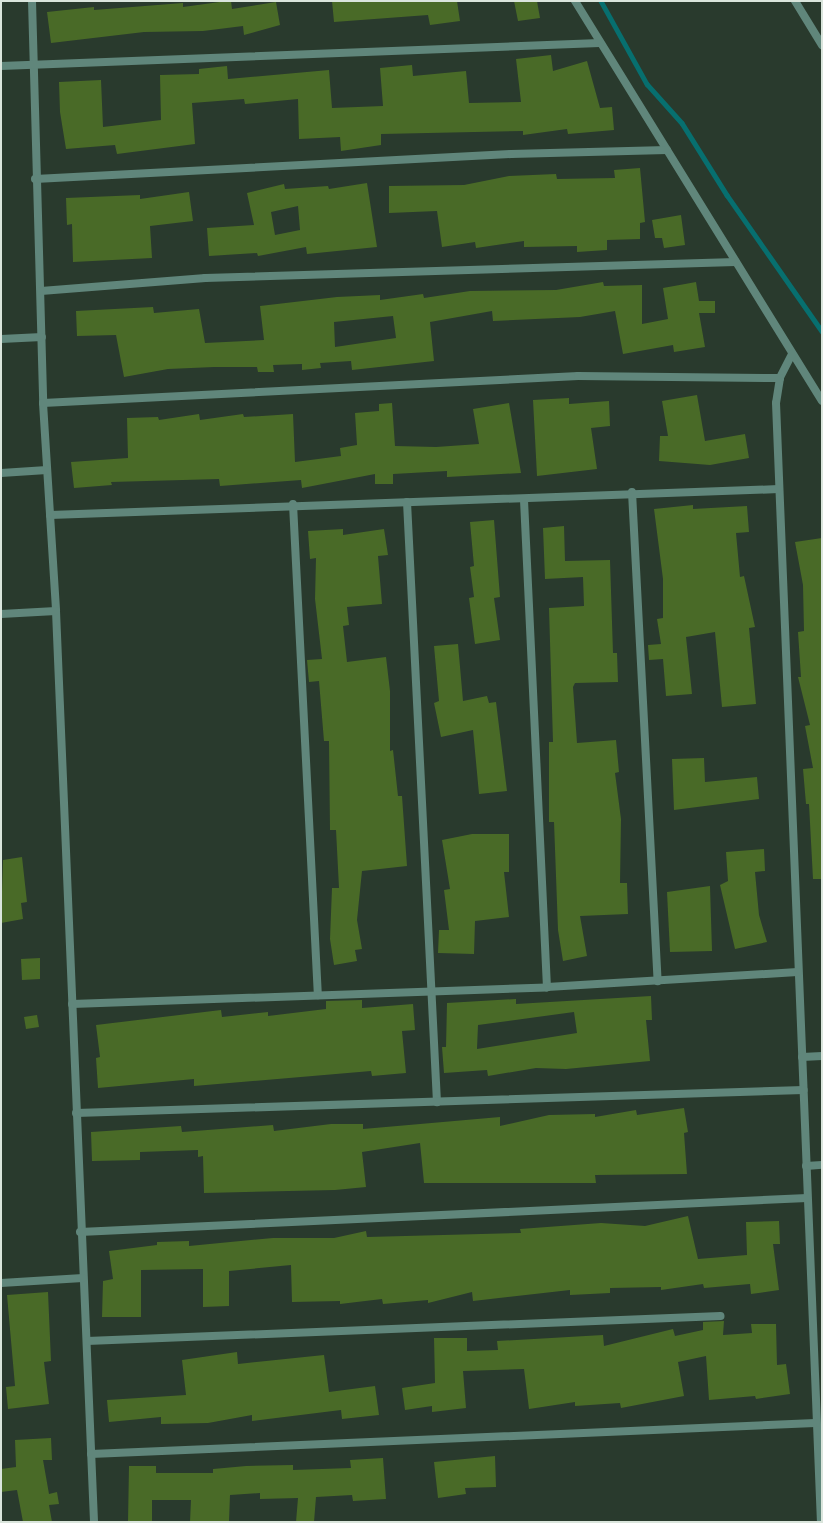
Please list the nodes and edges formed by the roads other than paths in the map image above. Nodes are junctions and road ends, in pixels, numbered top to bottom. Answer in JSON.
{"nodes":[{"id":1,"x":32,"y":1,"type":"edge"},
{"id":2,"x":575,"y":1,"type":"edge"},
{"id":3,"x":795,"y":1,"type":"edge"},
{"id":4,"x":600,"y":43,"type":"junction"},
{"id":5,"x":822,"y":45,"type":"edge"},
{"id":6,"x":33,"y":64,"type":"junction"},
{"id":7,"x":1,"y":66,"type":"edge"},
{"id":8,"x":667,"y":150,"type":"junction"},
{"id":9,"x":35,"y":179,"type":"junction"},
{"id":10,"x":736,"y":262,"type":"junction"},
{"id":11,"x":41,"y":291,"type":"junction"},
{"id":12,"x":42,"y":337,"type":"junction"},
{"id":13,"x":1,"y":339,"type":"edge"},
{"id":14,"x":792,"y":354,"type":"junction"},
{"id":15,"x":780,"y":378,"type":"junction"},
{"id":16,"x":822,"y":401,"type":"edge"},
{"id":17,"x":44,"y":403,"type":"junction"},
{"id":18,"x":47,"y":470,"type":"junction"},
{"id":19,"x":1,"y":473,"type":"edge"},
{"id":20,"x":780,"y":489,"type":"junction"},
{"id":21,"x":632,"y":492,"type":"junction"},
{"id":22,"x":524,"y":500,"type":"junction"},
{"id":23,"x":407,"y":502,"type":"junction"},
{"id":24,"x":293,"y":504,"type":"junction"},
{"id":25,"x":50,"y":515,"type":"junction"},
{"id":26,"x":56,"y":611,"type":"junction"},
{"id":27,"x":1,"y":614,"type":"edge"},
{"id":28,"x":798,"y":972,"type":"junction"},
{"id":29,"x":658,"y":981,"type":"junction"},
{"id":30,"x":547,"y":987,"type":"junction"},
{"id":31,"x":434,"y":991,"type":"junction"},
{"id":32,"x":318,"y":995,"type":"junction"},
{"id":33,"x":72,"y":1004,"type":"junction"},
{"id":34,"x":822,"y":1056,"type":"edge"},
{"id":35,"x":802,"y":1057,"type":"junction"},
{"id":36,"x":804,"y":1090,"type":"junction"},
{"id":37,"x":437,"y":1102,"type":"junction"},
{"id":38,"x":76,"y":1113,"type":"junction"},
{"id":39,"x":806,"y":1166,"type":"junction"},
{"id":40,"x":822,"y":1166,"type":"edge"},
{"id":41,"x":807,"y":1198,"type":"junction"},
{"id":42,"x":80,"y":1232,"type":"junction"},
{"id":43,"x":83,"y":1278,"type":"junction"},
{"id":44,"x":1,"y":1283,"type":"edge"},
{"id":45,"x":721,"y":1316,"type":"dead end"},
{"id":46,"x":87,"y":1341,"type":"junction"},
{"id":47,"x":815,"y":1422,"type":"junction"},
{"id":48,"x":91,"y":1454,"type":"junction"},
{"id":49,"x":94,"y":1522,"type":"edge"},
{"id":50,"x":821,"y":1522,"type":"edge"}],
"edges":[{"from":1,"to":6,"type":"street"},
{"from":2,"to":4,"type":"street"},
{"from":3,"to":5,"type":"street"},
{"from":4,"to":6,"type":"street"},
{"from":4,"to":8,"type":"street"},
{"from":6,"to":7,"type":"street"},
{"from":6,"to":9,"type":"street"},
{"from":8,"to":9,"type":"street"},
{"from":8,"to":10,"type":"street"},
{"from":9,"to":11,"type":"street"},
{"from":10,"to":11,"type":"street"},
{"from":10,"to":14,"type":"street"},
{"from":11,"to":12,"type":"street"},
{"from":12,"to":13,"type":"street"},
{"from":12,"to":17,"type":"street"},
{"from":14,"to":15,"type":"street"},
{"from":14,"to":16,"type":"street"},
{"from":15,"to":17,"type":"street"},
{"from":15,"to":20,"type":"street"},
{"from":17,"to":18,"type":"street"},
{"from":18,"to":19,"type":"street"},
{"from":18,"to":25,"type":"street"},
{"from":20,"to":21,"type":"street"},
{"from":20,"to":28,"type":"street"},
{"from":21,"to":22,"type":"street"},
{"from":21,"to":29,"type":"street"},
{"from":22,"to":23,"type":"street"},
{"from":22,"to":30,"type":"street"},
{"from":23,"to":24,"type":"street"},
{"from":23,"to":31,"type":"street"},
{"from":24,"to":25,"type":"street"},
{"from":24,"to":32,"type":"street"},
{"from":25,"to":26,"type":"street"},
{"from":26,"to":27,"type":"street"},
{"from":26,"to":33,"type":"street"},
{"from":28,"to":29,"type":"street"},
{"from":28,"to":35,"type":"street"},
{"from":29,"to":30,"type":"street"},
{"from":30,"to":31,"type":"street"},
{"from":31,"to":32,"type":"street"},
{"from":31,"to":37,"type":"street"},
{"from":32,"to":33,"type":"street"},
{"from":33,"to":38,"type":"street"},
{"from":34,"to":35,"type":"street"},
{"from":35,"to":36,"type":"street"},
{"from":36,"to":37,"type":"street"},
{"from":36,"to":39,"type":"street"},
{"from":37,"to":38,"type":"street"},
{"from":38,"to":42,"type":"street"},
{"from":39,"to":40,"type":"street"},
{"from":39,"to":41,"type":"street"},
{"from":41,"to":42,"type":"street"},
{"from":41,"to":47,"type":"street"},
{"from":42,"to":43,"type":"street"},
{"from":43,"to":44,"type":"street"},
{"from":43,"to":46,"type":"street"},
{"from":45,"to":46,"type":"street"},
{"from":46,"to":48,"type":"street"},
{"from":47,"to":48,"type":"street"},
{"from":47,"to":50,"type":"street"},
{"from":48,"to":49,"type":"street"}]}
